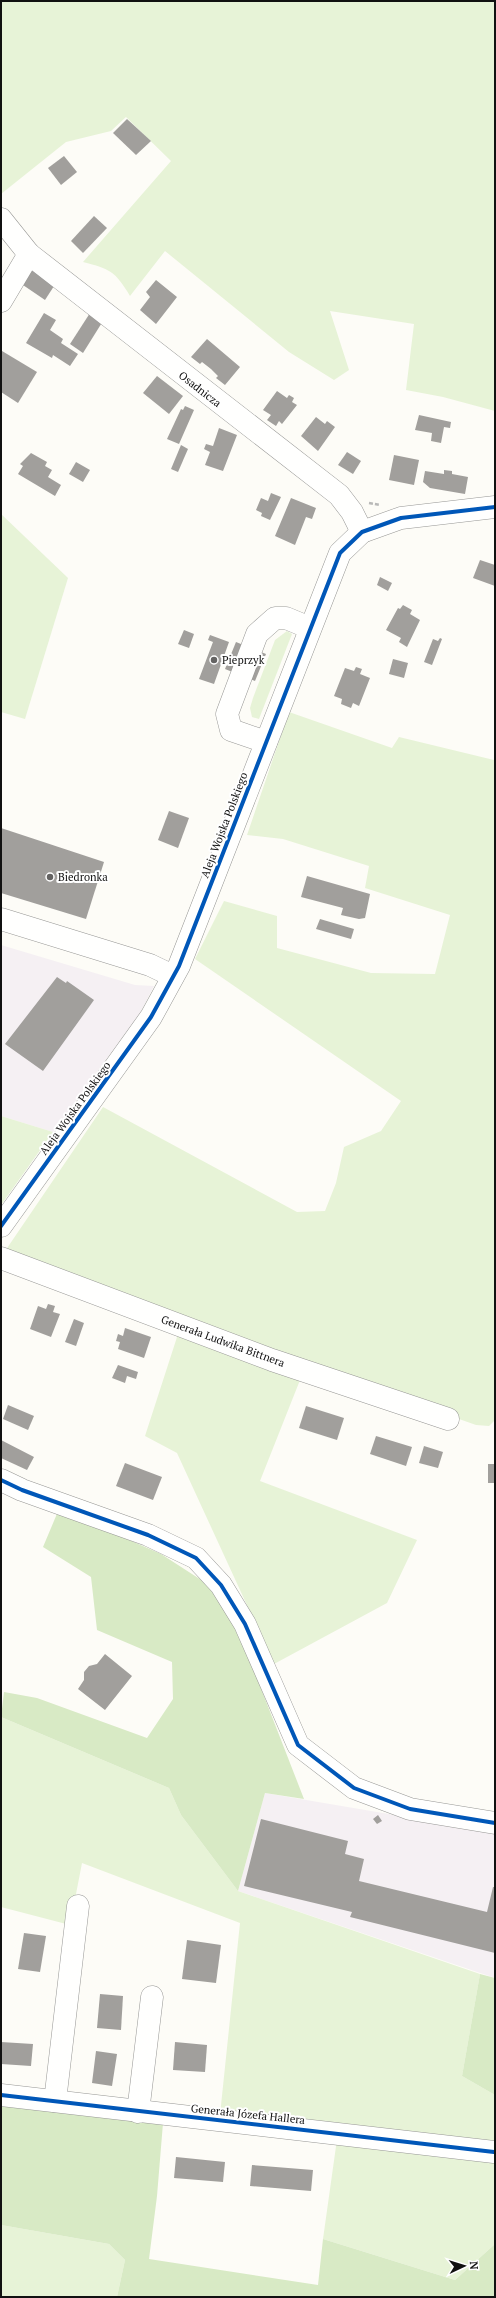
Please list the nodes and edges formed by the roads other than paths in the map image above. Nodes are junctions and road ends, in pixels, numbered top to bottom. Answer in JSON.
{"nodes":[{"id":1,"x":1,"y":219,"type":"edge"},
{"id":2,"x":29,"y":254,"type":"junction"},
{"id":3,"x":1,"y":301,"type":"edge"},
{"id":4,"x":495,"y":507,"type":"edge"},
{"id":5,"x":362,"y":532,"type":"junction"},
{"id":6,"x":310,"y":628,"type":"junction"},
{"id":7,"x":266,"y":742,"type":"junction"},
{"id":8,"x":1,"y":919,"type":"edge"},
{"id":9,"x":173,"y":976,"type":"junction"},
{"id":10,"x":1,"y":1226,"type":"edge"},
{"id":11,"x":1,"y":1258,"type":"edge"},
{"id":12,"x":448,"y":1419,"type":"dead end"},
{"id":13,"x":1,"y":1480,"type":"edge"},
{"id":14,"x":495,"y":1823,"type":"edge"},
{"id":15,"x":78,"y":1906,"type":"dead end"},
{"id":16,"x":152,"y":1997,"type":"dead end"},
{"id":17,"x":1,"y":2095,"type":"edge"},
{"id":18,"x":55,"y":2101,"type":"junction"},
{"id":19,"x":138,"y":2112,"type":"junction"},
{"id":20,"x":494,"y":2152,"type":"dead end"}],
"edges":[{"from":1,"to":2,"type":"street","name":"Osadnicza"},
{"from":2,"to":3,"type":"street"},
{"from":2,"to":5,"type":"street","name":"Osadnicza"},
{"from":4,"to":5,"type":"street","name":"Aleja Wojska Polskiego"},
{"from":5,"to":6,"type":"street","name":"Aleja Wojska Polskiego"},
{"from":6,"to":7,"type":"street","name":"Aleja Wojska Polskiego"},
{"from":6,"to":7,"type":"street"},
{"from":7,"to":9,"type":"street","name":"Aleja Wojska Polskiego"},
{"from":8,"to":9,"type":"street"},
{"from":9,"to":10,"type":"street","name":"Aleja Wojska Polskiego"},
{"from":11,"to":12,"type":"street","name":"Generała Ludwika Bittnera"},
{"from":13,"to":14,"type":"street"},
{"from":15,"to":18,"type":"street"},
{"from":16,"to":19,"type":"street"},
{"from":17,"to":18,"type":"street","name":"Generała Józefa Hallera"},
{"from":18,"to":19,"type":"street","name":"Generała Józefa Hallera"},
{"from":19,"to":20,"type":"street","name":"Generała Józefa Hallera"}]}
